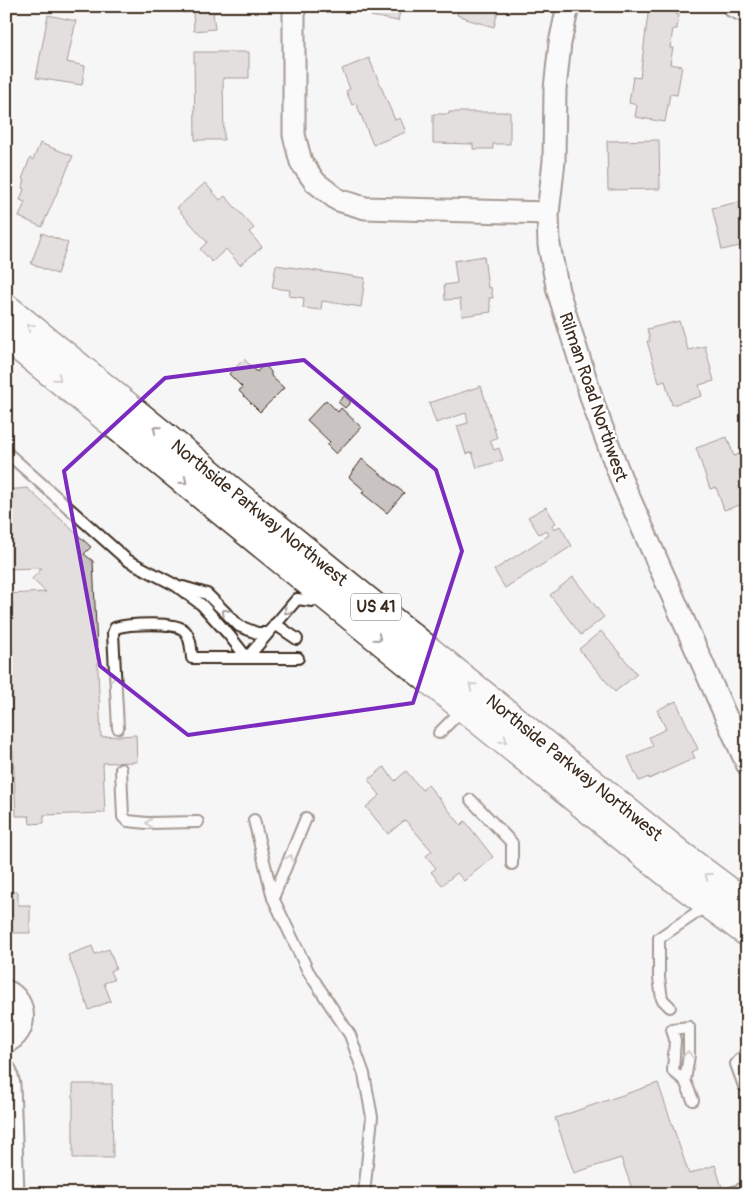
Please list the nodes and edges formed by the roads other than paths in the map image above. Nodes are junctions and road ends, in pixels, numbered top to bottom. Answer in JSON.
{"nodes":[{"id":1,"x":294,"y":6,"type":"edge"},
{"id":2,"x":568,"y":6,"type":"edge"},
{"id":3,"x":733,"y":6,"type":"edge"},
{"id":4,"x":747,"y":12,"type":"edge"},
{"id":5,"x":548,"y":214,"type":"junction"},
{"id":6,"x":6,"y":308,"type":"edge"},
{"id":7,"x":6,"y":336,"type":"edge"},
{"id":8,"x":6,"y":452,"type":"edge"},
{"id":9,"x":175,"y":585,"type":"junction"},
{"id":10,"x":323,"y":585,"type":"junction"},
{"id":11,"x":275,"y":624,"type":"junction"},
{"id":12,"x":267,"y":633,"type":"junction"},
{"id":13,"x":297,"y":639,"type":"dead end"},
{"id":14,"x":247,"y":658,"type":"junction"},
{"id":15,"x":298,"y":658,"type":"dead end"},
{"id":16,"x":464,"y":708,"type":"junction"},
{"id":17,"x":118,"y":728,"type":"dead end"},
{"id":18,"x":439,"y":733,"type":"dead end"},
{"id":19,"x":747,"y":764,"type":"edge"},
{"id":20,"x":121,"y":769,"type":"dead end"},
{"id":21,"x":471,"y":800,"type":"dead end"},
{"id":22,"x":306,"y":818,"type":"dead end"},
{"id":23,"x":254,"y":820,"type":"dead end"},
{"id":24,"x":198,"y":822,"type":"dead end"},
{"id":25,"x":512,"y":864,"type":"dead end"},
{"id":26,"x":273,"y":898,"type":"junction"},
{"id":27,"x":708,"y":905,"type":"junction"},
{"id":28,"x":747,"y":905,"type":"edge"},
{"id":29,"x":747,"y":932,"type":"edge"},
{"id":30,"x":6,"y":991,"type":"edge"},
{"id":31,"x":670,"y":1007,"type":"dead end"},
{"id":32,"x":6,"y":1042,"type":"edge"},
{"id":33,"x":745,"y":1056,"type":"edge"},
{"id":34,"x":6,"y":1072,"type":"edge"},
{"id":35,"x":686,"y":1081,"type":"junction"},
{"id":36,"x":744,"y":1086,"type":"dead end"},
{"id":37,"x":693,"y":1100,"type":"dead end"},
{"id":38,"x":747,"y":1187,"type":"edge"},
{"id":39,"x":731,"y":1192,"type":"dead end"},
{"id":40,"x":12,"y":1194,"type":"edge"},
{"id":41,"x":364,"y":1194,"type":"edge"}],
"edges":[{"from":1,"to":5,"type":"street"},
{"from":2,"to":5,"type":"street","name":"Rilman Road Northwest"},
{"from":3,"to":4,"type":"street"},
{"from":5,"to":19,"type":"street","name":"Rilman Road Northwest"},
{"from":10,"to":6,"type":"main road","name":"Northside Parkway Northwest","number":"US 41","one_way":true},
{"from":7,"to":10,"type":"main road","name":"Northside Parkway Northwest","number":"US 41","one_way":true},
{"from":8,"to":9,"type":"lane"},
{"from":12,"to":9,"type":"lane","one_way":true},
{"from":9,"to":14,"type":"lane"},
{"from":10,"to":11,"type":"lane","one_way":true},
{"from":10,"to":16,"type":"main road","name":"Northside Parkway Northwest","number":"US 41","one_way":true},
{"from":28,"to":10,"type":"main road","name":"Northside Parkway Northwest","number":"US 41","one_way":true},
{"from":11,"to":12,"type":"lane"},
{"from":11,"to":13,"type":"lane"},
{"from":12,"to":14,"type":"lane"},
{"from":14,"to":15,"type":"lane"},
{"from":17,"to":14,"type":"lane","one_way":true},
{"from":16,"to":18,"type":"lane"},
{"from":16,"to":27,"type":"main road","name":"Northside Parkway Northwest","number":"US 41","one_way":true},
{"from":24,"to":20,"type":"lane","one_way":true},
{"from":21,"to":25,"type":"lane"},
{"from":26,"to":22,"type":"lane","one_way":true},
{"from":23,"to":26,"type":"lane"},
{"from":26,"to":41,"type":"lane"},
{"from":27,"to":29,"type":"main road","name":"Northside Parkway Northwest","number":"US 41"},
{"from":27,"to":31,"type":"lane"},
{"from":30,"to":32,"type":"street"},
{"from":33,"to":36,"type":"lane"},
{"from":34,"to":40,"type":"street"},
{"from":35,"to":35,"type":"lane","one_way":true},
{"from":35,"to":37,"type":"lane"},
{"from":38,"to":39,"type":"lane"}]}
